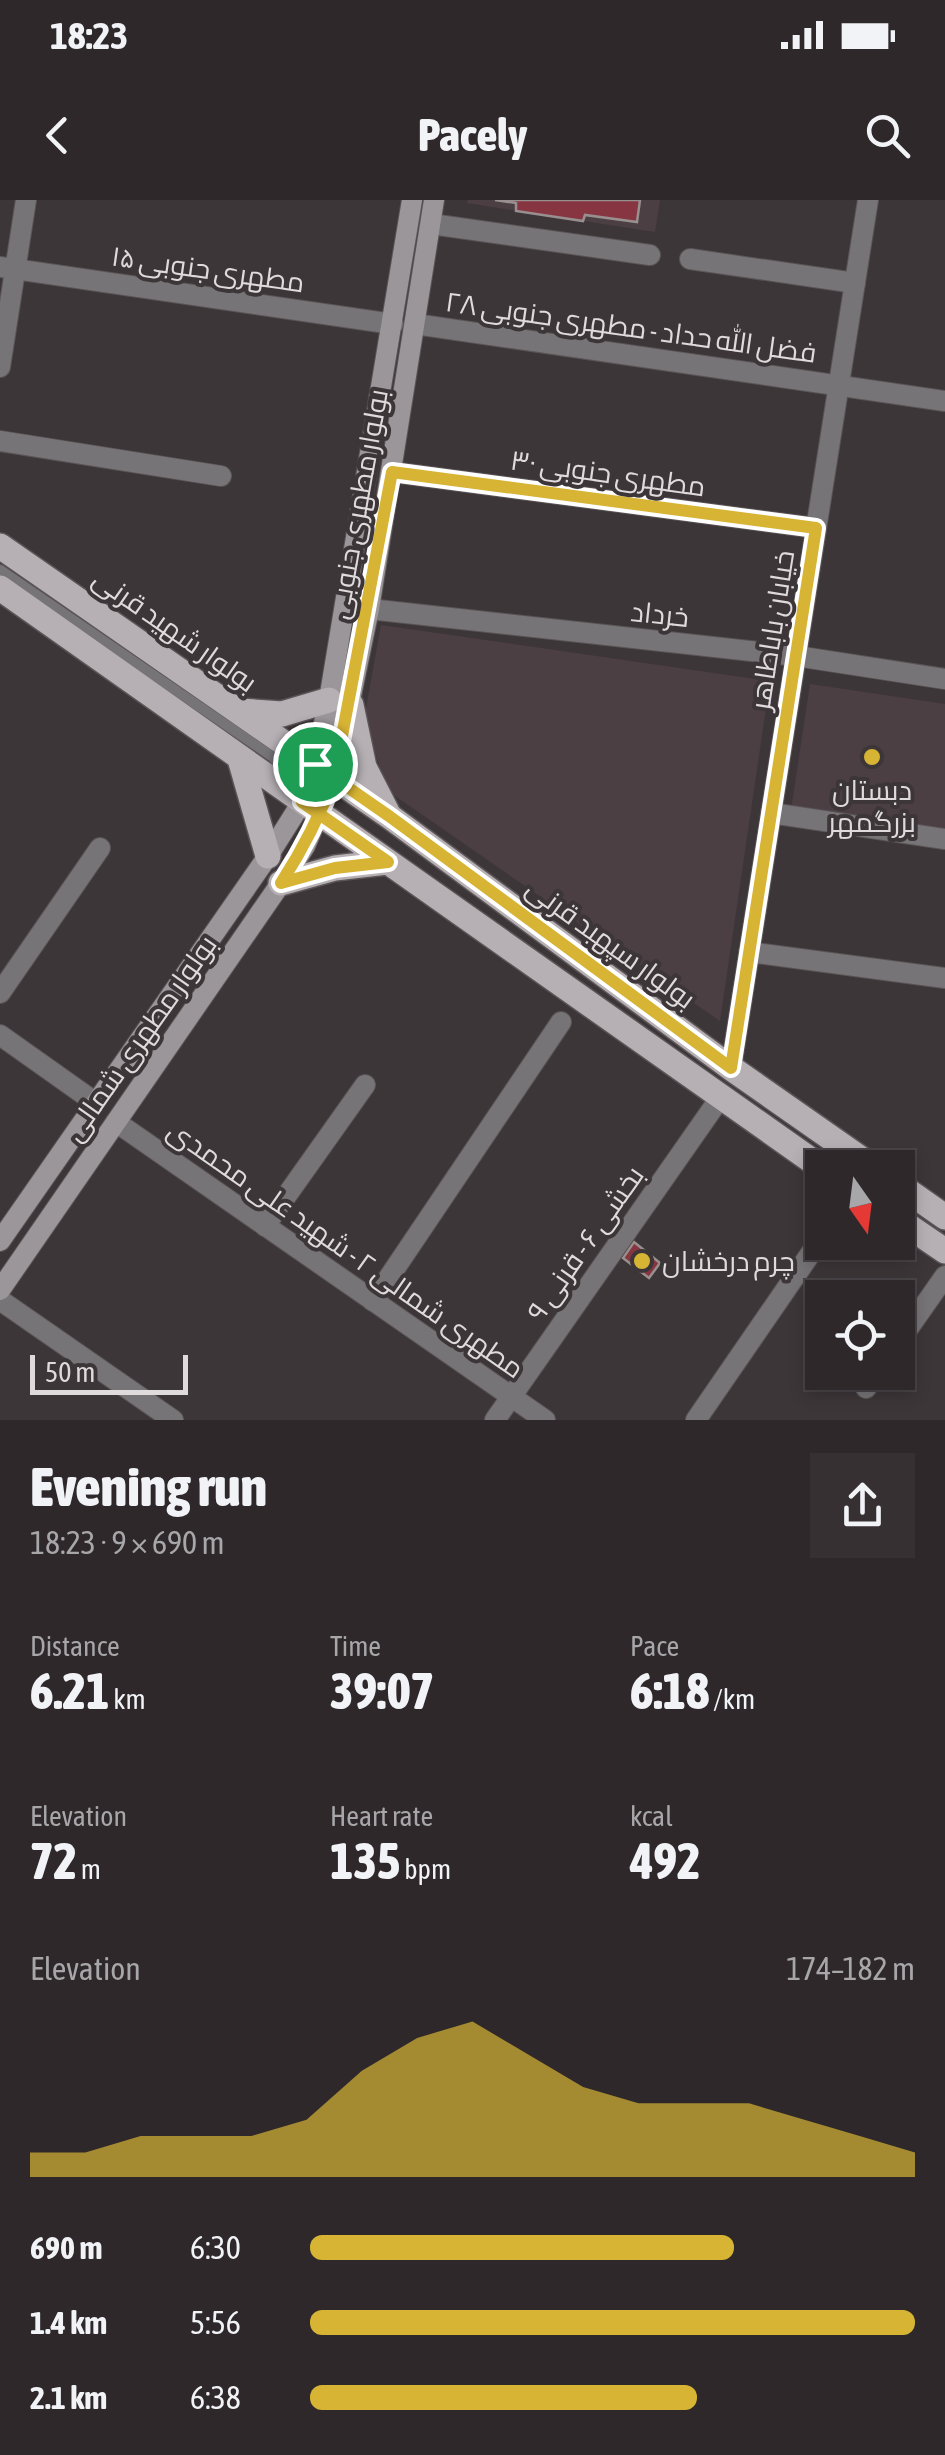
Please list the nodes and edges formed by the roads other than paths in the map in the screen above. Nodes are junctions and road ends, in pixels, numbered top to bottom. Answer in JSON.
{"nodes":[{"id":1,"x":26,"y":200,"type":"edge"},
{"id":2,"x":412,"y":200,"type":"edge"},
{"id":3,"x":434,"y":200,"type":"edge"},
{"id":4,"x":868,"y":200,"type":"edge"},
{"id":5,"x":430,"y":224,"type":"junction"},
{"id":6,"x":650,"y":255,"type":"dead end"},
{"id":7,"x":690,"y":259,"type":"dead end"},
{"id":8,"x":8,"y":268,"type":"edge"},
{"id":9,"x":855,"y":283,"type":"junction"},
{"id":10,"x":393,"y":324,"type":"junction"},
{"id":11,"x":415,"y":324,"type":"junction"},
{"id":12,"x":0,"y":367,"type":"edge"},
{"id":13,"x":838,"y":385,"type":"junction"},
{"id":14,"x":945,"y":401,"type":"edge"},
{"id":15,"x":0,"y":441,"type":"edge"},
{"id":16,"x":392,"y":472,"type":"junction"},
{"id":17,"x":221,"y":476,"type":"dead end"},
{"id":18,"x":816,"y":528,"type":"junction"},
{"id":19,"x":0,"y":546,"type":"edge"},
{"id":20,"x":0,"y":570,"type":"edge"},
{"id":21,"x":0,"y":588,"type":"edge"},
{"id":22,"x":369,"y":609,"type":"junction"},
{"id":23,"x":796,"y":656,"type":"junction"},
{"id":24,"x":945,"y":679,"type":"edge"},
{"id":25,"x":340,"y":702,"type":"junction"},
{"id":26,"x":238,"y":711,"type":"junction"},
{"id":27,"x":240,"y":759,"type":"junction"},
{"id":28,"x":324,"y":771,"type":"junction"},
{"id":29,"x":311,"y":808,"type":"junction"},
{"id":30,"x":771,"y":813,"type":"junction"},
{"id":31,"x":389,"y":816,"type":"junction"},
{"id":32,"x":945,"y":839,"type":"edge"},
{"id":33,"x":100,"y":848,"type":"dead end"},
{"id":34,"x":268,"y":856,"type":"junction"},
{"id":35,"x":388,"y":862,"type":"junction"},
{"id":36,"x":281,"y":883,"type":"junction"},
{"id":37,"x":749,"y":952,"type":"junction"},
{"id":38,"x":945,"y":978,"type":"edge"},
{"id":39,"x":0,"y":993,"type":"edge"},
{"id":40,"x":561,"y":1022,"type":"dead end"},
{"id":41,"x":0,"y":1035,"type":"edge"},
{"id":42,"x":731,"y":1068,"type":"junction"},
{"id":43,"x":365,"y":1085,"type":"dead end"},
{"id":44,"x":720,"y":1098,"type":"junction"},
{"id":45,"x":96,"y":1103,"type":"junction"},
{"id":46,"x":116,"y":1122,"type":"junction"},
{"id":47,"x":848,"y":1150,"type":"edge"},
{"id":48,"x":805,"y":1156,"type":"edge"},
{"id":49,"x":915,"y":1196,"type":"edge"},
{"id":50,"x":945,"y":1217,"type":"edge"},
{"id":51,"x":265,"y":1226,"type":"junction"},
{"id":52,"x":915,"y":1231,"type":"edge"},
{"id":53,"x":0,"y":1241,"type":"edge"},
{"id":54,"x":945,"y":1251,"type":"edge"},
{"id":55,"x":806,"y":1260,"type":"edge"},
{"id":56,"x":945,"y":1276,"type":"edge"},
{"id":57,"x":0,"y":1290,"type":"edge"},
{"id":58,"x":0,"y":1300,"type":"edge"},
{"id":59,"x":373,"y":1301,"type":"junction"},
{"id":60,"x":915,"y":1319,"type":"edge"},
{"id":61,"x":511,"y":1397,"type":"junction"},
{"id":62,"x":173,"y":1420,"type":"edge"},
{"id":63,"x":495,"y":1420,"type":"edge"},
{"id":64,"x":545,"y":1420,"type":"edge"},
{"id":65,"x":696,"y":1420,"type":"edge"}],
"edges":[{"from":1,"to":8,"type":"street"},
{"from":2,"to":10,"type":"main road","name":"بولوار مطهری جنوبی"},
{"from":3,"to":5,"type":"main road","name":"بولوار مطهری جنوبی"},
{"from":4,"to":9,"type":"street","name":"خیابان باباطاهر"},
{"from":5,"to":6,"type":"street"},
{"from":5,"to":11,"type":"main road","name":"بولوار مطهری جنوبی"},
{"from":7,"to":9,"type":"street"},
{"from":8,"to":10,"type":"street","name":"مطهری جنوبی ۱۵"},
{"from":8,"to":12,"type":"street"},
{"from":9,"to":13,"type":"street","name":"خیابان باباطاهر"},
{"from":10,"to":25,"type":"main road","name":"بولوار مطهری جنوبی"},
{"from":11,"to":13,"type":"street","name":"فضل الله حداد - مطهری جنوبی ۲۸"},
{"from":11,"to":16,"type":"main road","name":"بولوار مطهری جنوبی"},
{"from":13,"to":14,"type":"street","name":"فضل الله حداد - مطهری جنوبی ۲۸"},
{"from":13,"to":18,"type":"street","name":"خیابان باباطاهر"},
{"from":15,"to":17,"type":"street"},
{"from":16,"to":18,"type":"street","name":"مطهری جنوبی ۳۰"},
{"from":16,"to":22,"type":"main road","name":"بولوار مطهری جنوبی"},
{"from":18,"to":23,"type":"street","name":"خیابان باباطاهر"},
{"from":19,"to":26,"type":"main road","name":"بولوار شهید قرنی"},
{"from":20,"to":29,"type":"lane"},
{"from":21,"to":27,"type":"main road"},
{"from":22,"to":23,"type":"street","name":"خرداد"},
{"from":22,"to":25,"type":"main road","name":"بولوار مطهری جنوبی"},
{"from":23,"to":24,"type":"street","name":"خرداد"},
{"from":23,"to":30,"type":"street","name":"خیابان باباطاهر"},
{"from":25,"to":26,"type":"main road"},
{"from":25,"to":28,"type":"main road","name":"بولوار مطهری جنوبی"},
{"from":25,"to":31,"type":"main road"},
{"from":26,"to":28,"type":"main road","name":"بولوار شهید قرنی"},
{"from":27,"to":29,"type":"main road"},
{"from":27,"to":34,"type":"main road"},
{"from":28,"to":29,"type":"main road","name":"بولوار مطهری جنوبی"},
{"from":28,"to":31,"type":"main road","name":"بولوار سپهبد قرنی"},
{"from":29,"to":34,"type":"main road","name":"بولوار مطهری شمالی"},
{"from":29,"to":35,"type":"main road"},
{"from":29,"to":36,"type":"main road","name":"بولوار مطهری شمالی"},
{"from":30,"to":32,"type":"street"},
{"from":30,"to":37,"type":"street","name":"خیابان باباطاهر"},
{"from":31,"to":42,"type":"main road","name":"بولوار سپهبد قرنی"},
{"from":33,"to":39,"type":"street"},
{"from":34,"to":45,"type":"main road","name":"بولوار مطهری شمالی"},
{"from":35,"to":36,"type":"main road"},
{"from":35,"to":44,"type":"main road"},
{"from":36,"to":46,"type":"main road","name":"بولوار مطهری شمالی"},
{"from":37,"to":38,"type":"street"},
{"from":37,"to":42,"type":"street","name":"خیابان باباطاهر"},
{"from":40,"to":59,"type":"street"},
{"from":41,"to":45,"type":"street"},
{"from":42,"to":47,"type":"main road","name":"بولوار سپهبد قرنی"},
{"from":43,"to":51,"type":"street"},
{"from":44,"to":48,"type":"main road"},
{"from":44,"to":61,"type":"street","name":"بخشی ۶ - قرنی ۹"},
{"from":45,"to":53,"type":"main road","name":"بولوار مطهری شمالی"},
{"from":46,"to":51,"type":"street","name":"مطهری شمالی ۲ - شهید علی محمدی"},
{"from":46,"to":57,"type":"main road","name":"بولوار مطهری شمالی"},
{"from":49,"to":50,"type":"main road"},
{"from":51,"to":59,"type":"street","name":"مطهری شمالی ۲ - شهید علی محمدی"},
{"from":52,"to":54,"type":"main road"},
{"from":55,"to":65,"type":"street"},
{"from":56,"to":60,"type":"street"},
{"from":58,"to":62,"type":"street"},
{"from":59,"to":61,"type":"street","name":"مطهری شمالی ۲ - شهید علی محمدی"},
{"from":61,"to":63,"type":"street","name":"بخشی ۶ - قرنی ۹"},
{"from":61,"to":64,"type":"street","name":"مطهری شمالی ۲ - شهید علی محمدی"}]}
